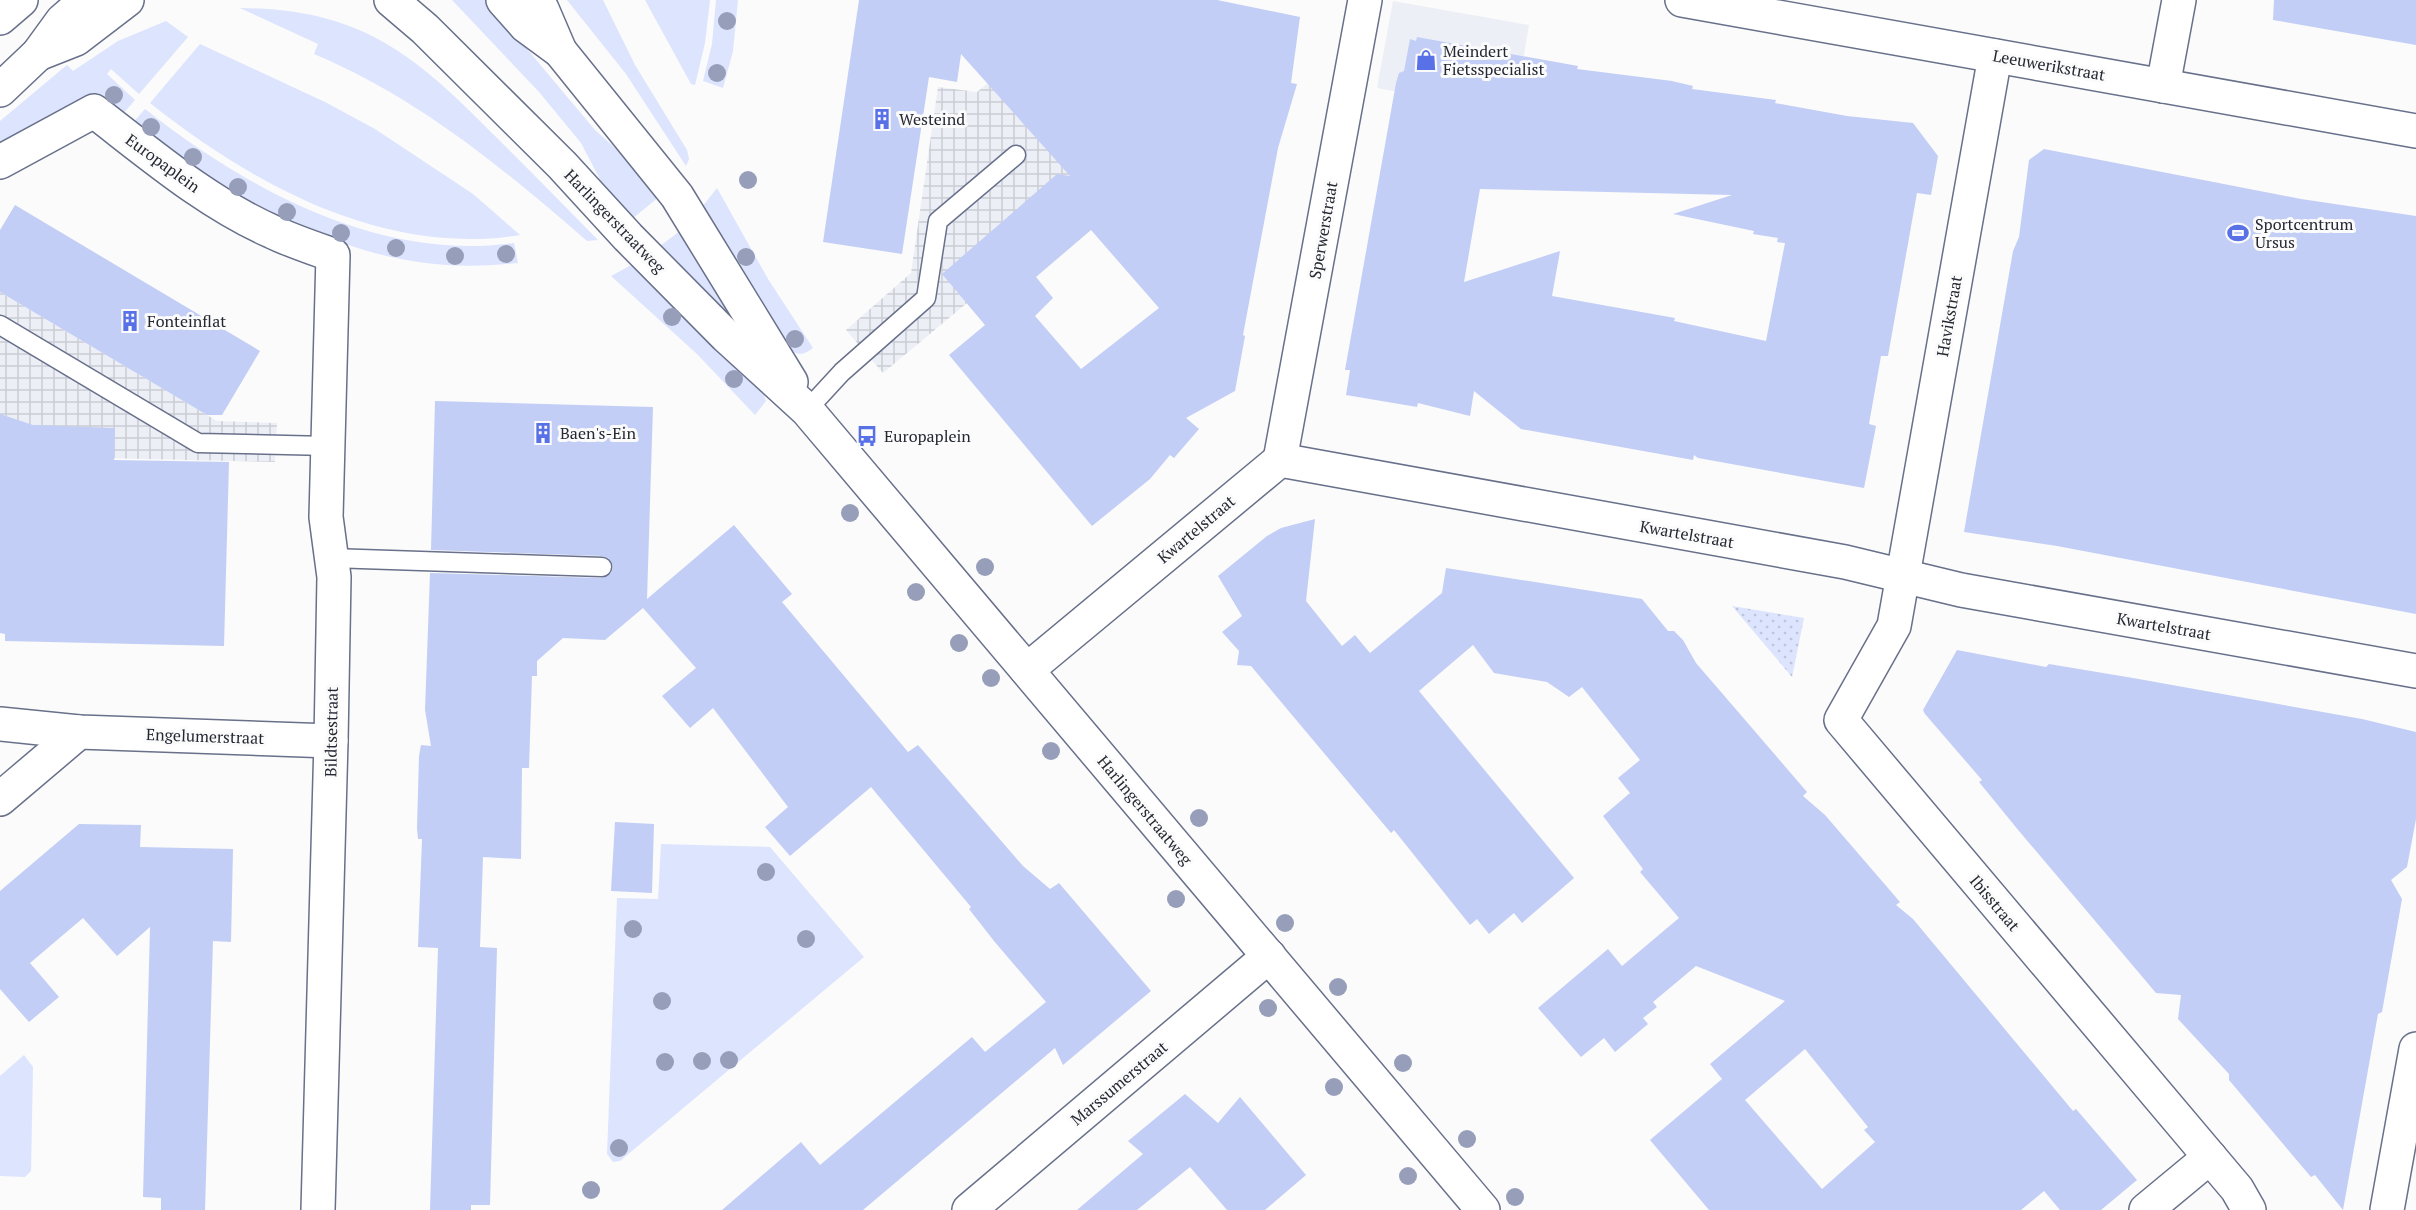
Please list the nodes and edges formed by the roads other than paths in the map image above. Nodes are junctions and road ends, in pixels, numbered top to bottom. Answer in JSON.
{"nodes":[{"id":1,"x":21,"y":0,"type":"edge"},
{"id":2,"x":86,"y":0,"type":"edge"},
{"id":3,"x":127,"y":0,"type":"edge"},
{"id":4,"x":391,"y":0,"type":"edge"},
{"id":5,"x":503,"y":0,"type":"edge"},
{"id":6,"x":535,"y":0,"type":"edge"},
{"id":7,"x":1365,"y":0,"type":"edge"},
{"id":8,"x":1682,"y":0,"type":"edge"},
{"id":9,"x":2179,"y":0,"type":"edge"},
{"id":10,"x":421,"y":15,"type":"edge"},
{"id":11,"x":0,"y":18,"type":"edge"},
{"id":12,"x":560,"y":51,"type":"junction"},
{"id":13,"x":38,"y":54,"type":"junction"},
{"id":14,"x":1995,"y":56,"type":"junction"},
{"id":15,"x":2163,"y":86,"type":"junction"},
{"id":16,"x":0,"y":90,"type":"edge"},
{"id":17,"x":2416,"y":131,"type":"edge"},
{"id":18,"x":1016,"y":155,"type":"dead end"},
{"id":19,"x":0,"y":162,"type":"edge"},
{"id":20,"x":333,"y":255,"type":"joint"},
{"id":21,"x":0,"y":325,"type":"edge"},
{"id":22,"x":807,"y":410,"type":"junction"},
{"id":23,"x":328,"y":446,"type":"junction"},
{"id":24,"x":1280,"y":460,"type":"junction"},
{"id":25,"x":332,"y":558,"type":"junction"},
{"id":26,"x":602,"y":567,"type":"dead end"},
{"id":27,"x":1904,"y":576,"type":"junction"},
{"id":28,"x":1027,"y":670,"type":"junction"},
{"id":29,"x":2416,"y":671,"type":"edge"},
{"id":30,"x":0,"y":724,"type":"edge"},
{"id":31,"x":79,"y":732,"type":"junction"},
{"id":32,"x":331,"y":741,"type":"junction"},
{"id":33,"x":0,"y":799,"type":"edge"},
{"id":34,"x":1269,"y":956,"type":"junction"},
{"id":35,"x":2416,"y":1049,"type":"edge"},
{"id":36,"x":2210,"y":1157,"type":"junction"},
{"id":37,"x":318,"y":1210,"type":"edge"},
{"id":38,"x":969,"y":1210,"type":"edge"},
{"id":39,"x":1483,"y":1210,"type":"edge"},
{"id":40,"x":2146,"y":1210,"type":"edge"},
{"id":41,"x":2249,"y":1210,"type":"edge"},
{"id":42,"x":2387,"y":1210,"type":"edge"}],
"edges":[{"from":1,"to":11,"type":"street"},
{"from":2,"to":13,"type":"street"},
{"from":3,"to":13,"type":"street"},
{"from":4,"to":10,"type":"street","name":"Harlingerstraatweg"},
{"from":5,"to":12,"type":"street","name":"Harlingerstraatweg"},
{"from":6,"to":12,"type":"street","name":"Harlingerstraatweg"},
{"from":7,"to":24,"type":"street","name":"Sperwerstraat"},
{"from":8,"to":14,"type":"street","name":"Leeuwerikstraat"},
{"from":9,"to":15,"type":"street"},
{"from":10,"to":22,"type":"street","name":"Harlingerstraatweg"},
{"from":12,"to":22,"type":"street","name":"Harlingerstraatweg"},
{"from":13,"to":16,"type":"street"},
{"from":14,"to":15,"type":"street","name":"Leeuwerikstraat"},
{"from":14,"to":27,"type":"street","name":"Havikstraat"},
{"from":15,"to":17,"type":"street","name":"Leeuwerikstraat"},
{"from":18,"to":22,"type":"lane"},
{"from":19,"to":20,"type":"street","name":"Europaplein"},
{"from":20,"to":23,"type":"street","name":"Bildtsestraat"},
{"from":21,"to":23,"type":"lane"},
{"from":22,"to":28,"type":"street","name":"Harlingerstraatweg"},
{"from":23,"to":25,"type":"street","name":"Bildtsestraat"},
{"from":24,"to":27,"type":"street","name":"Kwartelstraat"},
{"from":24,"to":28,"type":"street","name":"Kwartelstraat"},
{"from":25,"to":26,"type":"lane"},
{"from":25,"to":32,"type":"street","name":"Bildtsestraat"},
{"from":27,"to":29,"type":"street","name":"Kwartelstraat"},
{"from":27,"to":36,"type":"street","name":"Ibisstraat"},
{"from":28,"to":34,"type":"street","name":"Harlingerstraatweg"},
{"from":30,"to":31,"type":"street","name":"Engelumerstraat"},
{"from":31,"to":32,"type":"street","name":"Engelumerstraat"},
{"from":31,"to":33,"type":"street"},
{"from":32,"to":37,"type":"street","name":"Bildtsestraat"},
{"from":34,"to":38,"type":"street","name":"Marssumerstraat"},
{"from":34,"to":39,"type":"street","name":"Harlingerstraatweg"},
{"from":35,"to":42,"type":"street"},
{"from":36,"to":40,"type":"street"},
{"from":36,"to":41,"type":"street","name":"Ibisstraat"}]}
